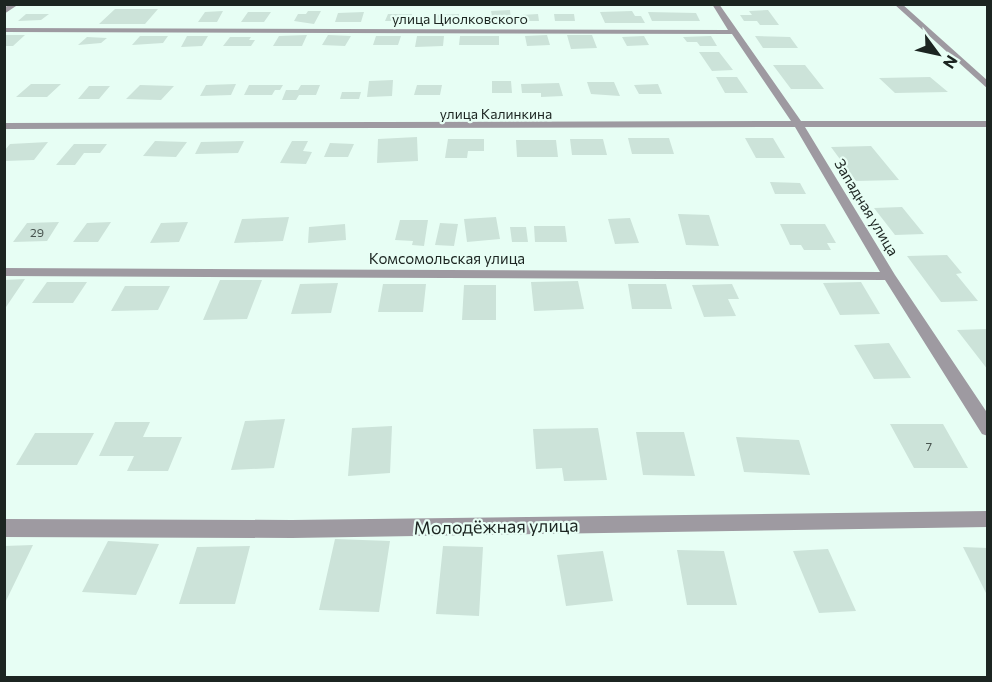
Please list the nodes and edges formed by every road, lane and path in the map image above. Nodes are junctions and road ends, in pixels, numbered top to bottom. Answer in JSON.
{"nodes":[{"id":1,"x":16,"y":4,"type":"edge"},
{"id":2,"x":715,"y":4,"type":"edge"},
{"id":3,"x":897,"y":4,"type":"edge"},
{"id":4,"x":4,"y":12,"type":"edge"},
{"id":5,"x":4,"y":30,"type":"edge"},
{"id":6,"x":735,"y":32,"type":"junction"},
{"id":7,"x":987,"y":86,"type":"edge"},
{"id":8,"x":987,"y":124,"type":"edge"},
{"id":9,"x":4,"y":126,"type":"edge"},
{"id":10,"x":799,"y":126,"type":"junction"},
{"id":11,"x":4,"y":272,"type":"edge"},
{"id":12,"x":889,"y":276,"type":"junction"},
{"id":13,"x":987,"y":429,"type":"edge"},
{"id":14,"x":987,"y":519,"type":"edge"},
{"id":15,"x":4,"y":528,"type":"edge"}],
"edges":[{"from":1,"to":4,"type":"street"},
{"from":2,"to":6,"type":"street","name":"Западная улица"},
{"from":3,"to":7,"type":"street"},
{"from":5,"to":6,"type":"street","name":"улица Циолковского"},
{"from":6,"to":10,"type":"street","name":"Западная улица"},
{"from":8,"to":10,"type":"street","name":"улица Калинкина"},
{"from":9,"to":10,"type":"street","name":"улица Калинкина"},
{"from":10,"to":12,"type":"street","name":"Западная улица"},
{"from":11,"to":12,"type":"street","name":"Комсомольская улица"},
{"from":12,"to":13,"type":"street","name":"Западная улица"},
{"from":14,"to":15,"type":"street","name":"Молодёжная улица"}]}
